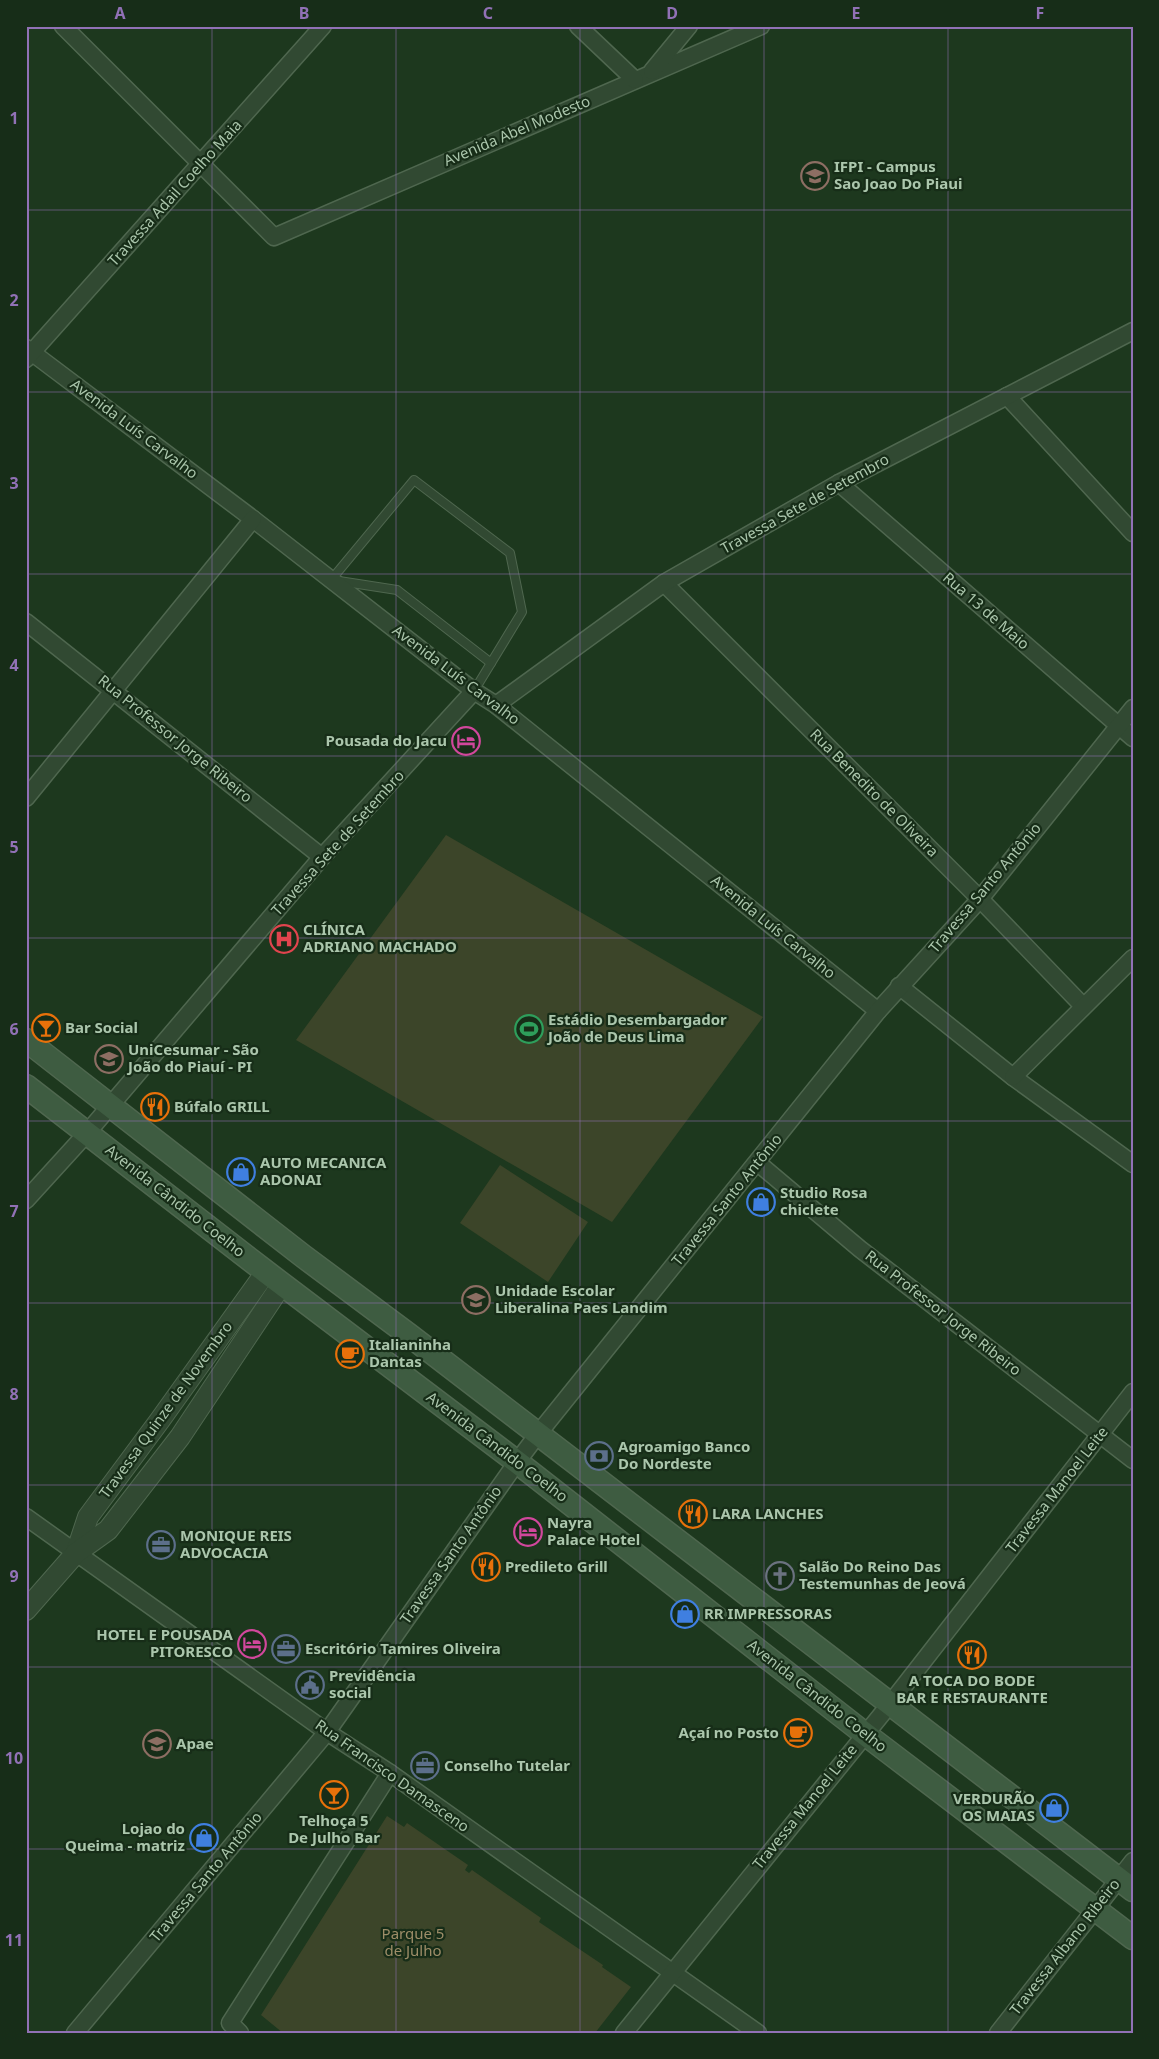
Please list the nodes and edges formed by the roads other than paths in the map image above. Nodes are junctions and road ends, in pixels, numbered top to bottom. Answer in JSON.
{"nodes":[{"id":1,"x":64,"y":26,"type":"edge"},
{"id":2,"x":578,"y":26,"type":"edge"},
{"id":3,"x":689,"y":26,"type":"edge"},
{"id":4,"x":761,"y":26,"type":"edge"},
{"id":5,"x":315,"y":29,"type":"edge"},
{"id":6,"x":643,"y":77,"type":"junction"},
{"id":7,"x":201,"y":164,"type":"junction"},
{"id":8,"x":1133,"y":331,"type":"edge"},
{"id":9,"x":28,"y":353,"type":"edge"},
{"id":10,"x":1007,"y":396,"type":"junction"},
{"id":11,"x":839,"y":483,"type":"junction"},
{"id":12,"x":253,"y":519,"type":"junction"},
{"id":13,"x":1133,"y":534,"type":"edge"},
{"id":14,"x":331,"y":580,"type":"junction"},
{"id":15,"x":664,"y":583,"type":"junction"},
{"id":16,"x":26,"y":622,"type":"edge"},
{"id":17,"x":491,"y":663,"type":"junction"},
{"id":18,"x":113,"y":690,"type":"junction"},
{"id":19,"x":474,"y":691,"type":"junction"},
{"id":20,"x":496,"y":705,"type":"junction"},
{"id":21,"x":1133,"y":708,"type":"edge"},
{"id":22,"x":1119,"y":726,"type":"junction"},
{"id":23,"x":1133,"y":738,"type":"edge"},
{"id":24,"x":26,"y":798,"type":"edge"},
{"id":25,"x":322,"y":857,"type":"junction"},
{"id":26,"x":980,"y":899,"type":"junction"},
{"id":27,"x":1133,"y":958,"type":"edge"},
{"id":28,"x":899,"y":986,"type":"junction"},
{"id":29,"x":1083,"y":1006,"type":"junction"},
{"id":30,"x":878,"y":1012,"type":"junction"},
{"id":31,"x":26,"y":1040,"type":"edge"},
{"id":32,"x":1013,"y":1077,"type":"junction"},
{"id":33,"x":26,"y":1086,"type":"edge"},
{"id":34,"x":111,"y":1105,"type":"junction"},
{"id":35,"x":87,"y":1133,"type":"junction"},
{"id":36,"x":758,"y":1162,"type":"junction"},
{"id":37,"x":1133,"y":1164,"type":"edge"},
{"id":38,"x":26,"y":1200,"type":"edge"},
{"id":39,"x":274,"y":1278,"type":"junction"},
{"id":40,"x":1133,"y":1392,"type":"edge"},
{"id":41,"x":160,"y":1420,"type":"junction"},
{"id":42,"x":538,"y":1434,"type":"junction"},
{"id":43,"x":1100,"y":1435,"type":"junction"},
{"id":44,"x":180,"y":1437,"type":"junction"},
{"id":45,"x":1133,"y":1460,"type":"edge"},
{"id":46,"x":517,"y":1462,"type":"junction"},
{"id":47,"x":26,"y":1517,"type":"edge"},
{"id":48,"x":76,"y":1553,"type":"junction"},
{"id":49,"x":26,"y":1610,"type":"edge"},
{"id":50,"x":890,"y":1704,"type":"junction"},
{"id":51,"x":327,"y":1732,"type":"junction"},
{"id":52,"x":865,"y":1734,"type":"junction"},
{"id":53,"x":390,"y":1773,"type":"junction"},
{"id":54,"x":1133,"y":1861,"type":"edge"},
{"id":55,"x":1125,"y":1884,"type":"edge"},
{"id":56,"x":1095,"y":1908,"type":"junction"},
{"id":57,"x":1133,"y":1938,"type":"edge"},
{"id":58,"x":672,"y":1972,"type":"junction"},
{"id":59,"x":235,"y":2028,"type":"edge"},
{"id":60,"x":75,"y":2033,"type":"edge"},
{"id":61,"x":624,"y":2033,"type":"edge"},
{"id":62,"x":758,"y":2033,"type":"edge"},
{"id":63,"x":998,"y":2033,"type":"edge"}],
"edges":[{"from":1,"to":7,"type":"street"},
{"from":2,"to":6,"type":"street"},
{"from":3,"to":6,"type":"street"},
{"from":4,"to":6,"type":"street","name":"Avenida Abel Modesto"},
{"from":5,"to":7,"type":"street","name":"Travessa Adail Coelho Maia"},
{"from":6,"to":7,"type":"street","name":"Avenida Abel Modesto"},
{"from":7,"to":9,"type":"street","name":"Travessa Adail Coelho Maia"},
{"from":8,"to":10,"type":"street","name":"Travessa Sete de Setembro"},
{"from":9,"to":12,"type":"street","name":"Avenida Luís Carvalho"},
{"from":10,"to":11,"type":"street","name":"Travessa Sete de Setembro"},
{"from":10,"to":13,"type":"street"},
{"from":11,"to":15,"type":"street","name":"Travessa Sete de Setembro"},
{"from":11,"to":22,"type":"street","name":"Rua 13 de Maio"},
{"from":12,"to":14,"type":"street","name":"Avenida Luís Carvalho"},
{"from":12,"to":18,"type":"street"},
{"from":14,"to":17,"type":"lane"},
{"from":14,"to":17,"type":"lane"},
{"from":14,"to":19,"type":"street","name":"Avenida Luís Carvalho"},
{"from":15,"to":20,"type":"street","name":"Travessa Sete de Setembro"},
{"from":15,"to":26,"type":"street","name":"Rua Benedito de Oliveira"},
{"from":16,"to":18,"type":"street","name":"Rua Professor Jorge Ribeiro"},
{"from":17,"to":19,"type":"lane"},
{"from":18,"to":24,"type":"street"},
{"from":18,"to":25,"type":"street","name":"Rua Professor Jorge Ribeiro"},
{"from":19,"to":20,"type":"street","name":"Avenida Luís Carvalho"},
{"from":19,"to":25,"type":"street","name":"Travessa Sete de Setembro"},
{"from":20,"to":30,"type":"street","name":"Avenida Luís Carvalho"},
{"from":21,"to":22,"type":"street","name":"Travessa Santo Antônio"},
{"from":22,"to":23,"type":"street","name":"Rua 13 de Maio"},
{"from":22,"to":26,"type":"street","name":"Travessa Santo Antônio"},
{"from":25,"to":34,"type":"street","name":"Travessa Sete de Setembro"},
{"from":26,"to":28,"type":"street","name":"Travessa Santo Antônio"},
{"from":26,"to":29,"type":"street","name":"Rua Benedito de Oliveira"},
{"from":27,"to":29,"type":"street"},
{"from":28,"to":30,"type":"street","name":"Travessa Santo Antônio"},
{"from":28,"to":32,"type":"street"},
{"from":29,"to":32,"type":"street"},
{"from":30,"to":36,"type":"street","name":"Travessa Santo Antônio"},
{"from":31,"to":34,"type":"main road"},
{"from":32,"to":37,"type":"street"},
{"from":33,"to":35,"type":"main road","name":"Avenida Cândido Coelho"},
{"from":34,"to":35,"type":"street","name":"Travessa Sete de Setembro"},
{"from":34,"to":42,"type":"main road"},
{"from":35,"to":38,"type":"street","name":"Travessa Sete de Setembro"},
{"from":35,"to":39,"type":"main road","name":"Avenida Cândido Coelho"},
{"from":36,"to":42,"type":"street","name":"Travessa Santo Antônio"},
{"from":36,"to":43,"type":"street","name":"Rua Professor Jorge Ribeiro"},
{"from":39,"to":41,"type":"street","name":"Travessa Quinze de Novembro"},
{"from":39,"to":44,"type":"street","name":"Travessa Quinze de Novembro"},
{"from":39,"to":46,"type":"main road","name":"Avenida Cândido Coelho"},
{"from":40,"to":43,"type":"street","name":"Travessa Manoel Leite"},
{"from":41,"to":44,"type":"street"},
{"from":41,"to":48,"type":"street","name":"Travessa Quinze de Novembro"},
{"from":42,"to":46,"type":"street","name":"Travessa Santo Antônio"},
{"from":42,"to":50,"type":"main road"},
{"from":43,"to":45,"type":"street","name":"Rua Professor Jorge Ribeiro"},
{"from":43,"to":50,"type":"street","name":"Travessa Manoel Leite"},
{"from":44,"to":48,"type":"street","name":"Travessa Quinze de Novembro"},
{"from":46,"to":51,"type":"street","name":"Travessa Santo Antônio"},
{"from":46,"to":52,"type":"main road","name":"Avenida Cândido Coelho"},
{"from":47,"to":48,"type":"street","name":"Rua Francisco Damasceno"},
{"from":48,"to":49,"type":"street","name":"Travessa Quinze de Novembro"},
{"from":48,"to":51,"type":"street","name":"Rua Francisco Damasceno"},
{"from":50,"to":52,"type":"street","name":"Travessa Manoel Leite"},
{"from":50,"to":55,"type":"main road"},
{"from":51,"to":53,"type":"street","name":"Rua Francisco Damasceno"},
{"from":51,"to":60,"type":"street","name":"Travessa Santo Antônio"},
{"from":52,"to":56,"type":"main road","name":"Avenida Cândido Coelho"},
{"from":52,"to":58,"type":"street","name":"Travessa Manoel Leite"},
{"from":53,"to":58,"type":"street","name":"Rua Francisco Damasceno"},
{"from":53,"to":59,"type":"street"},
{"from":54,"to":55,"type":"street","name":"Travessa Albano Ribeiro"},
{"from":55,"to":56,"type":"street","name":"Travessa Albano Ribeiro"},
{"from":56,"to":57,"type":"main road","name":"Avenida Cândido Coelho"},
{"from":56,"to":63,"type":"street","name":"Travessa Albano Ribeiro"},
{"from":58,"to":61,"type":"street","name":"Travessa Manoel Leite"},
{"from":58,"to":62,"type":"street","name":"Rua Francisco Damasceno"}]}
